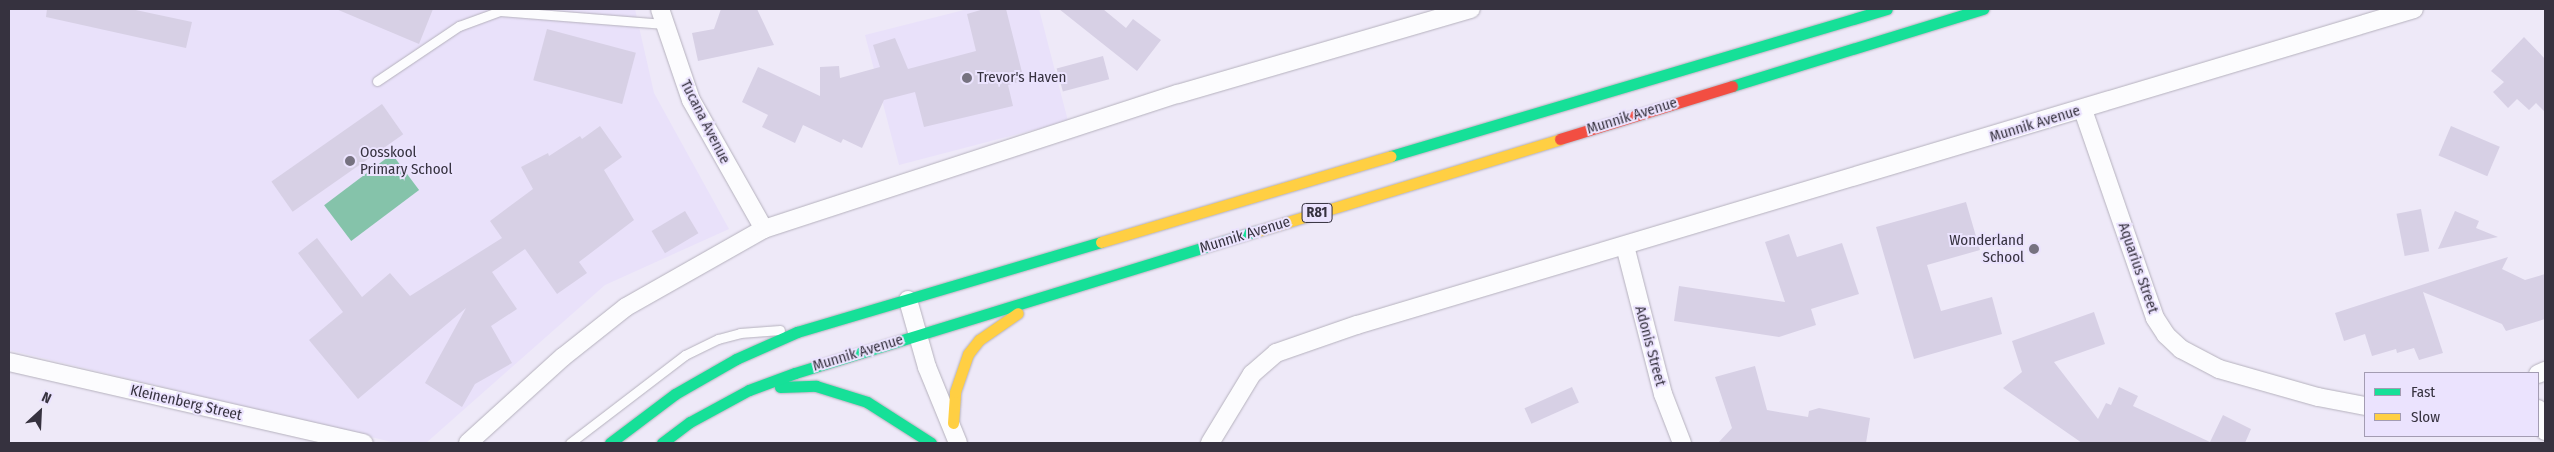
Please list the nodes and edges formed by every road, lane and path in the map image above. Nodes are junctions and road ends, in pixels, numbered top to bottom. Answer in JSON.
{"nodes":[{"id":1,"x":1887,"y":9,"type":"edge"},
{"id":2,"x":1983,"y":9,"type":"edge"},
{"id":3,"x":2414,"y":9,"type":"edge"},
{"id":4,"x":1462,"y":10,"type":"edge"},
{"id":5,"x":662,"y":16,"type":"edge"},
{"id":6,"x":377,"y":81,"type":"dead end"},
{"id":7,"x":2083,"y":110,"type":"junction"},
{"id":8,"x":764,"y":228,"type":"junction"},
{"id":9,"x":1625,"y":246,"type":"junction"},
{"id":10,"x":1047,"y":296,"type":"junction"},
{"id":11,"x":908,"y":300,"type":"junction"},
{"id":12,"x":797,"y":332,"type":"junction"},
{"id":13,"x":918,"y":335,"type":"junction"},
{"id":14,"x":9,"y":362,"type":"edge"},
{"id":15,"x":749,"y":390,"type":"junction"},
{"id":16,"x":2364,"y":406,"type":"edge"},
{"id":17,"x":2539,"y":413,"type":"edge"},
{"id":18,"x":952,"y":423,"type":"junction"},
{"id":19,"x":2545,"y":431,"type":"edge"},
{"id":20,"x":364,"y":443,"type":"edge"},
{"id":21,"x":468,"y":443,"type":"edge"},
{"id":22,"x":570,"y":443,"type":"edge"},
{"id":23,"x":610,"y":443,"type":"edge"},
{"id":24,"x":662,"y":443,"type":"edge"},
{"id":25,"x":931,"y":443,"type":"edge"},
{"id":26,"x":958,"y":443,"type":"edge"},
{"id":27,"x":1210,"y":443,"type":"edge"},
{"id":28,"x":1682,"y":443,"type":"edge"}],
"edges":[{"from":1,"to":11,"type":"main road","name":"Munnik Avenue","number":"R81"},
{"from":2,"to":10,"type":"main road","name":"Munnik Avenue","number":"R81"},
{"from":3,"to":7,"type":"street","name":"Munnik Avenue"},
{"from":4,"to":8,"type":"street"},
{"from":5,"to":6,"type":"lane"},
{"from":5,"to":8,"type":"street","name":"Tucana Avenue"},
{"from":7,"to":9,"type":"street","name":"Munnik Avenue"},
{"from":7,"to":16,"type":"street","name":"Aquarius Street"},
{"from":8,"to":21,"type":"street"},
{"from":9,"to":27,"type":"street","name":"Munnik Avenue"},
{"from":9,"to":28,"type":"street","name":"Adonis Street"},
{"from":10,"to":13,"type":"main road","name":"Munnik Avenue","number":"R81"},
{"from":10,"to":18,"type":"main road"},
{"from":11,"to":12,"type":"main road","name":"Munnik Avenue","number":"R81"},
{"from":11,"to":13,"type":"street"},
{"from":12,"to":22,"type":"lane"},
{"from":12,"to":23,"type":"main road","name":"Munnik Avenue","number":"R81"},
{"from":13,"to":15,"type":"main road","name":"Munnik Avenue","number":"R81"},
{"from":13,"to":18,"type":"street"},
{"from":14,"to":20,"type":"street","name":"Kleinenberg Street"},
{"from":15,"to":24,"type":"main road","name":"Munnik Avenue","number":"R81"},
{"from":15,"to":25,"type":"main road"},
{"from":17,"to":19,"type":"street"},
{"from":18,"to":26,"type":"street"}]}
